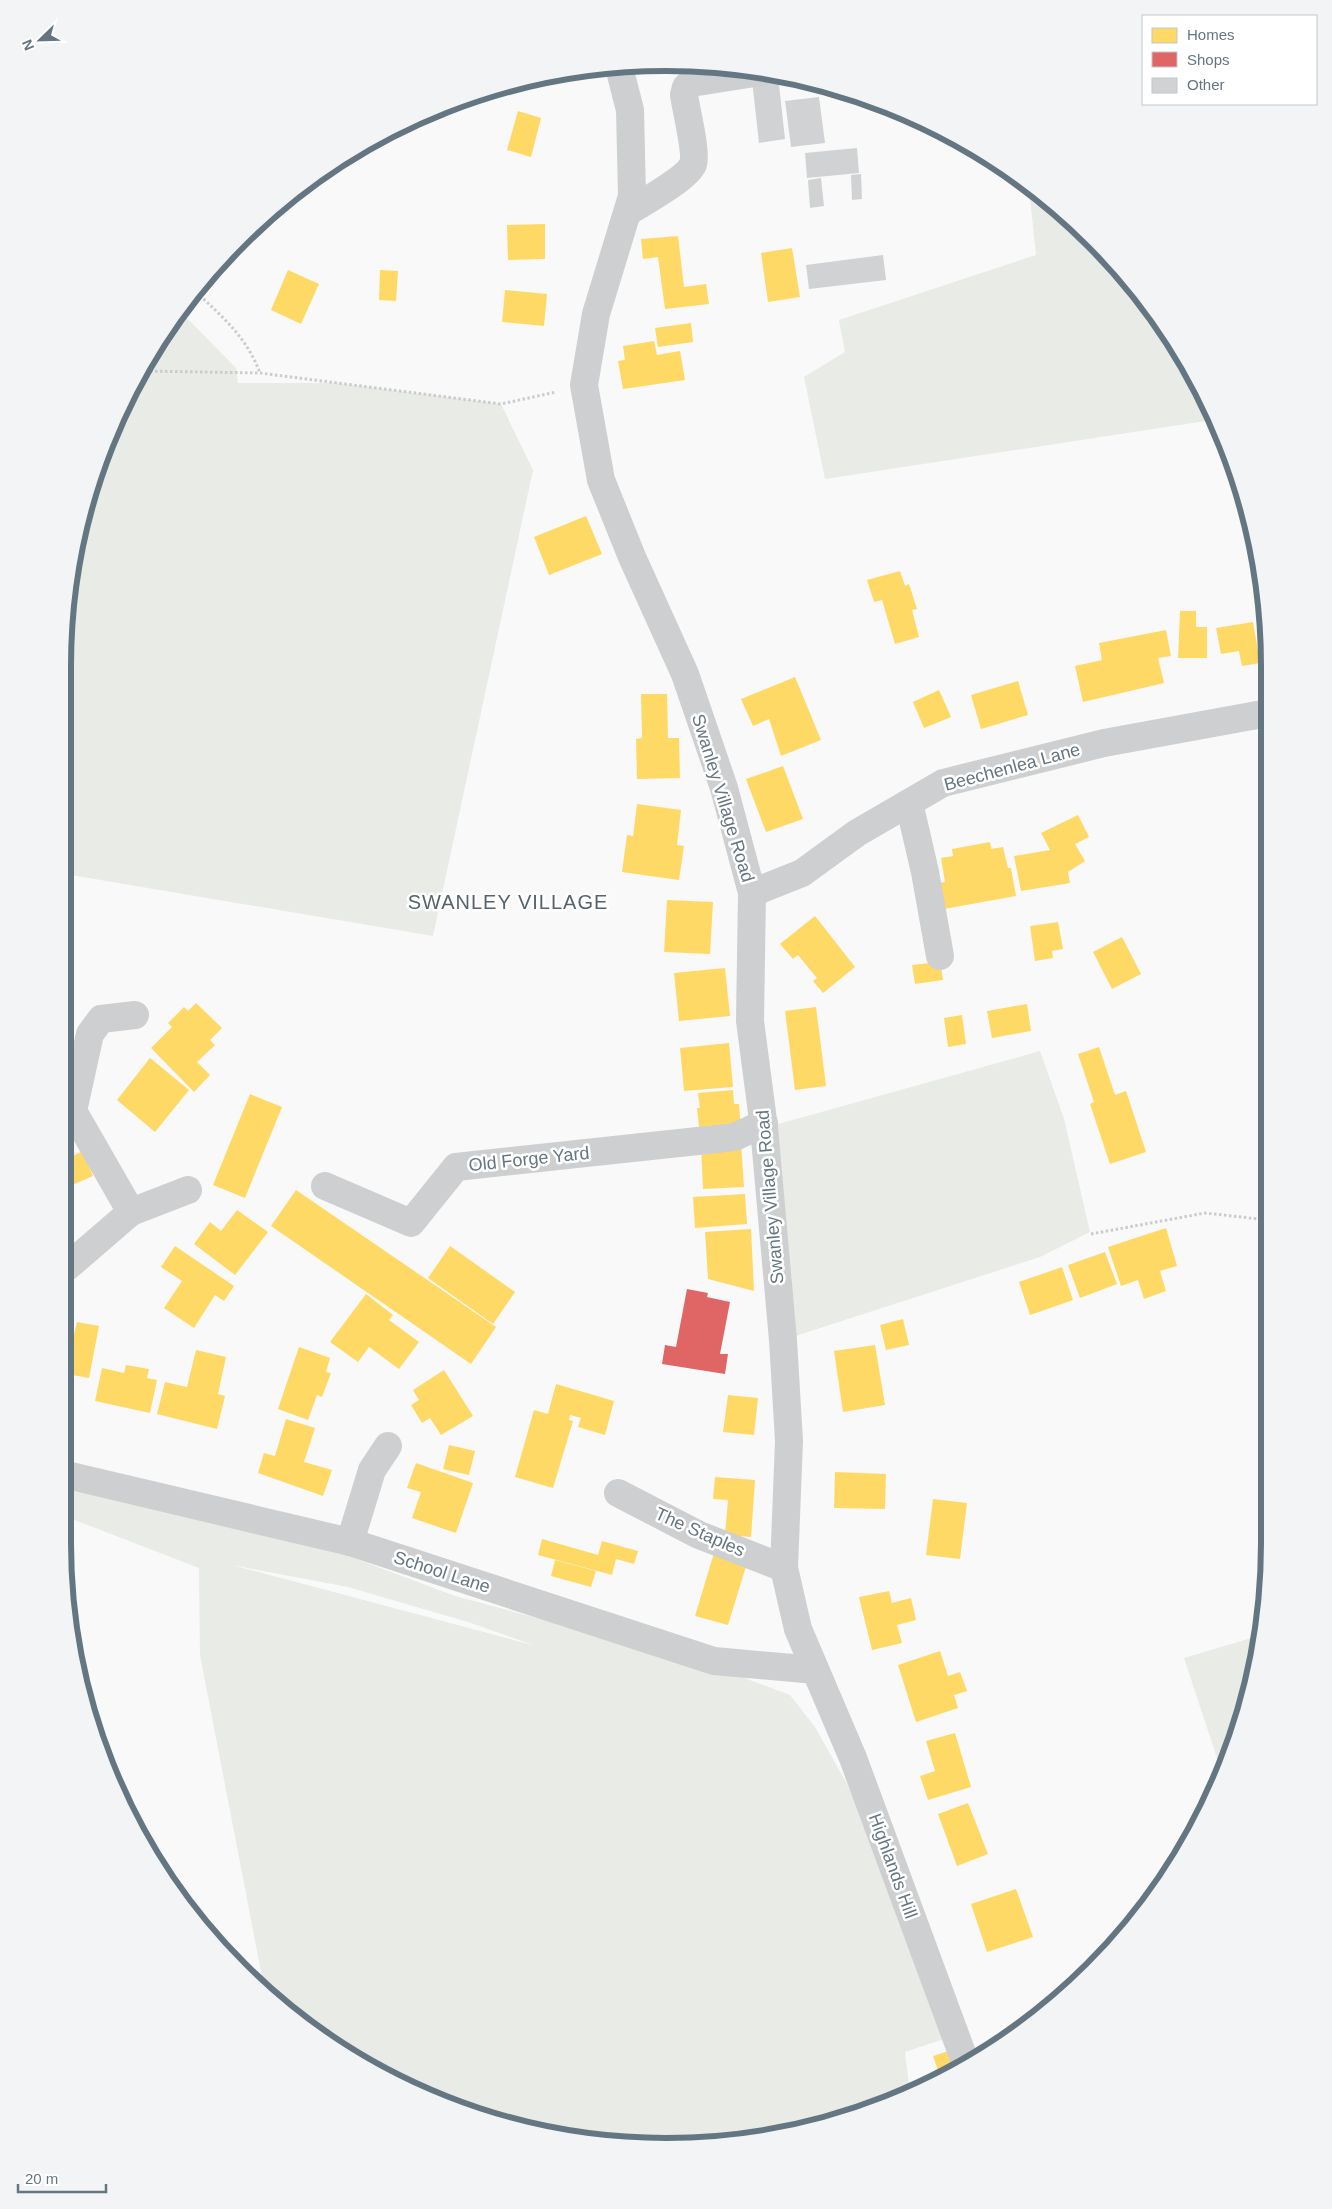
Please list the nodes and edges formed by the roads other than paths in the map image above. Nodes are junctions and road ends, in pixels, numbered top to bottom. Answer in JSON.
{"nodes":[{"id":1,"x":621,"y":73,"type":"edge"},
{"id":2,"x":738,"y":76,"type":"edge"},
{"id":3,"x":628,"y":212,"type":"junction"},
{"id":4,"x":1261,"y":714,"type":"edge"},
{"id":5,"x":909,"y":802,"type":"junction"},
{"id":6,"x":752,"y":894,"type":"junction"},
{"id":7,"x":940,"y":956,"type":"dead end"},
{"id":8,"x":135,"y":1015,"type":"dead end"},
{"id":9,"x":764,"y":1123,"type":"junction"},
{"id":10,"x":325,"y":1186,"type":"dead end"},
{"id":11,"x":188,"y":1190,"type":"dead end"},
{"id":12,"x":131,"y":1212,"type":"junction"},
{"id":13,"x":71,"y":1264,"type":"edge"},
{"id":14,"x":388,"y":1446,"type":"dead end"},
{"id":15,"x":71,"y":1476,"type":"edge"},
{"id":16,"x":618,"y":1493,"type":"dead end"},
{"id":17,"x":350,"y":1542,"type":"junction"},
{"id":18,"x":784,"y":1568,"type":"junction"},
{"id":19,"x":815,"y":1670,"type":"junction"},
{"id":20,"x":964,"y":2058,"type":"edge"}],
"edges":[{"from":1,"to":3,"type":"street","name":"Swanley Village Road"},
{"from":2,"to":3,"type":"street"},
{"from":3,"to":6,"type":"street","name":"Swanley Village Road"},
{"from":4,"to":5,"type":"street","name":"Beechenlea Lane"},
{"from":5,"to":6,"type":"street","name":"Beechenlea Lane"},
{"from":5,"to":7,"type":"street"},
{"from":6,"to":9,"type":"street","name":"Swanley Village Road"},
{"from":8,"to":12,"type":"street"},
{"from":9,"to":10,"type":"street","name":"Old Forge Yard"},
{"from":9,"to":18,"type":"street","name":"Swanley Village Road"},
{"from":11,"to":12,"type":"street"},
{"from":12,"to":13,"type":"street"},
{"from":14,"to":17,"type":"street"},
{"from":15,"to":17,"type":"street","name":"School Lane"},
{"from":16,"to":18,"type":"street","name":"The Staples"},
{"from":17,"to":19,"type":"street","name":"School Lane"},
{"from":18,"to":19,"type":"street","name":"Swanley Village Road"},
{"from":19,"to":20,"type":"street","name":"Highlands Hill"}]}
